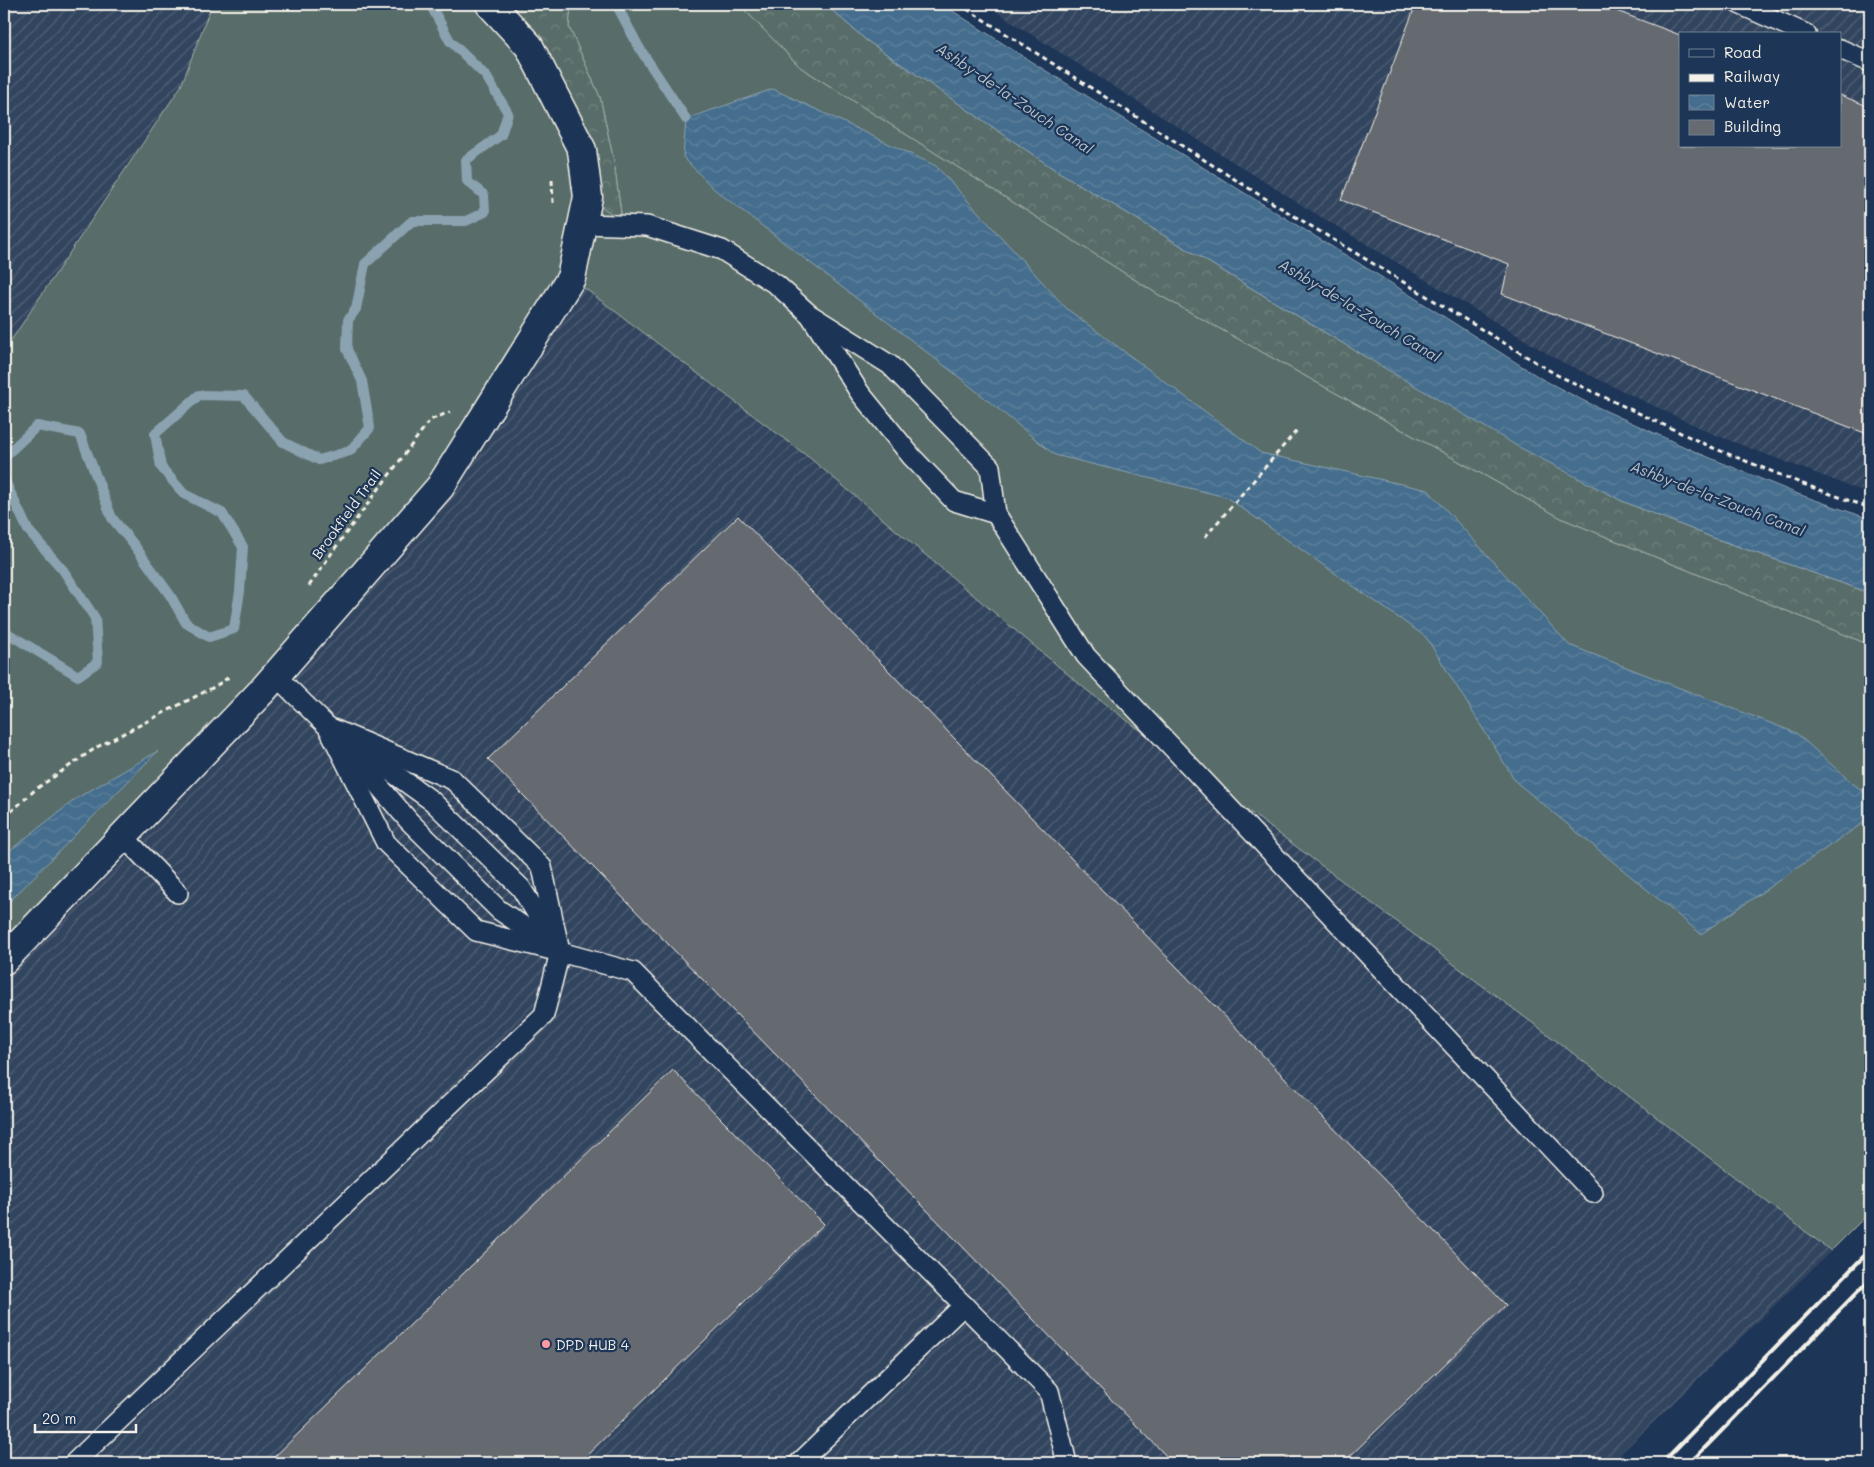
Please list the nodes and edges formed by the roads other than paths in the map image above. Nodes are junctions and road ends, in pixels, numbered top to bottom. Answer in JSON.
{"nodes":[{"id":1,"x":490,"y":4,"type":"edge"},
{"id":2,"x":1738,"y":4,"type":"edge"},
{"id":3,"x":1801,"y":32,"type":"edge"},
{"id":4,"x":1842,"y":50,"type":"edge"},
{"id":5,"x":1870,"y":62,"type":"edge"},
{"id":6,"x":583,"y":224,"type":"junction"},
{"id":7,"x":809,"y":314,"type":"junction"},
{"id":8,"x":996,"y":514,"type":"junction"},
{"id":9,"x":276,"y":676,"type":"junction"},
{"id":10,"x":328,"y":727,"type":"junction"},
{"id":11,"x":123,"y":836,"type":"junction"},
{"id":12,"x":178,"y":893,"type":"dead end"},
{"id":13,"x":560,"y":952,"type":"junction"},
{"id":14,"x":4,"y":960,"type":"edge"},
{"id":15,"x":1593,"y":1192,"type":"dead end"},
{"id":16,"x":964,"y":1305,"type":"junction"},
{"id":17,"x":74,"y":1463,"type":"edge"},
{"id":18,"x":799,"y":1463,"type":"edge"},
{"id":19,"x":1067,"y":1463,"type":"edge"}],
"edges":[{"from":1,"to":6,"type":"street"},
{"from":2,"to":3,"type":"lane"},
{"from":4,"to":5,"type":"lane"},
{"from":6,"to":7,"type":"lane"},
{"from":6,"to":9,"type":"street"},
{"from":7,"to":8,"type":"lane"},
{"from":7,"to":8,"type":"lane"},
{"from":8,"to":15,"type":"lane"},
{"from":9,"to":10,"type":"lane"},
{"from":9,"to":11,"type":"street"},
{"from":10,"to":13,"type":"lane"},
{"from":10,"to":13,"type":"lane"},
{"from":10,"to":13,"type":"lane"},
{"from":10,"to":13,"type":"lane"},
{"from":11,"to":12,"type":"lane"},
{"from":11,"to":14,"type":"street"},
{"from":13,"to":16,"type":"lane"},
{"from":13,"to":17,"type":"lane"},
{"from":16,"to":18,"type":"lane"},
{"from":16,"to":19,"type":"lane"}]}
